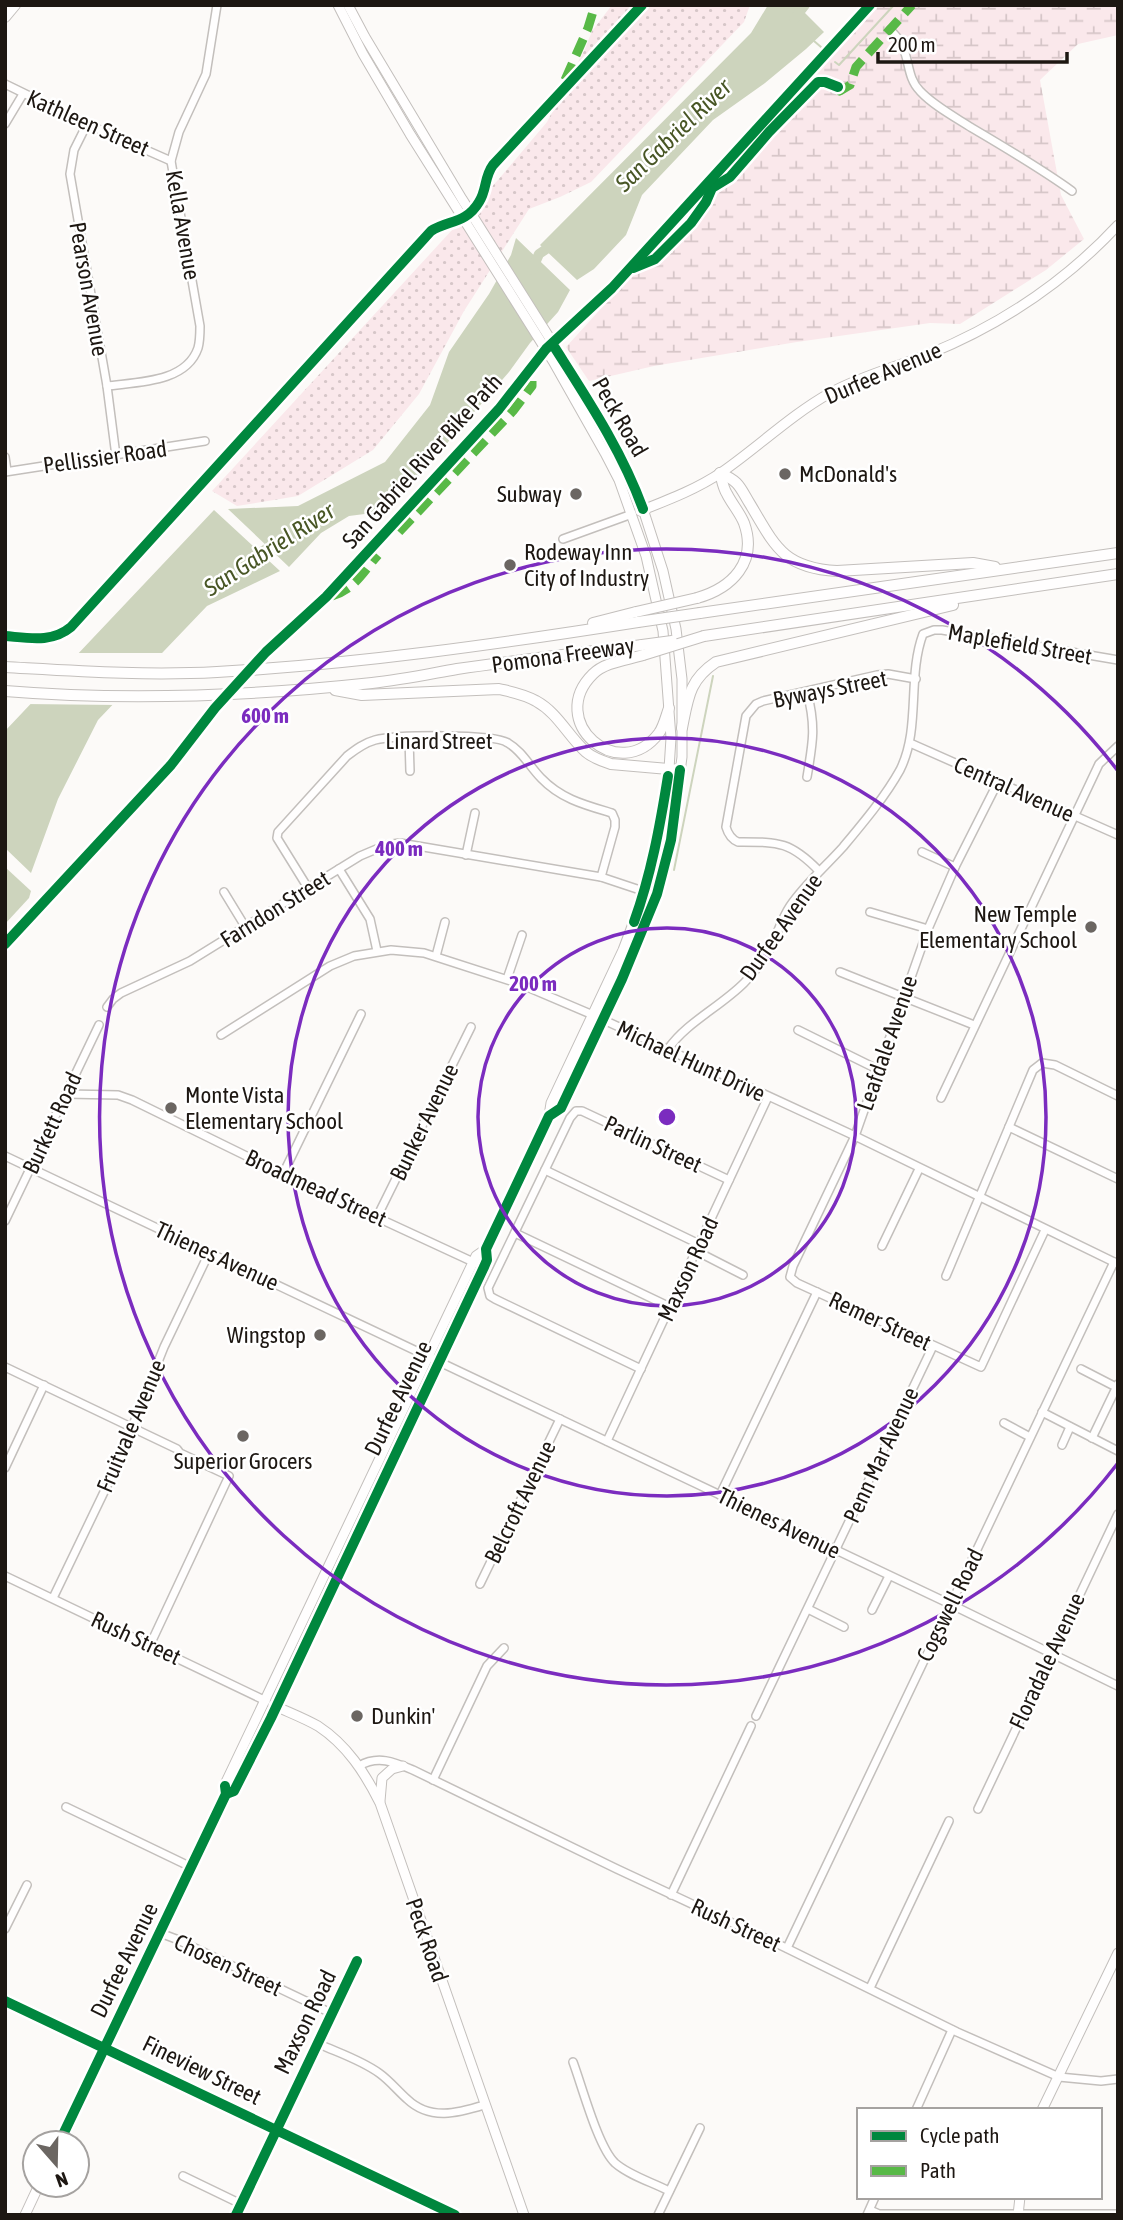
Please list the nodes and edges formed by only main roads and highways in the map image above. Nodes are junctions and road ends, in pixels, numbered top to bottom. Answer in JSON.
{"nodes":[{"id":1,"x":15,"y":5,"type":"edge"},
{"id":2,"x":338,"y":5,"type":"edge"},
{"id":3,"x":348,"y":5,"type":"edge"},
{"id":4,"x":5,"y":17,"type":"edge"},
{"id":5,"x":459,"y":202,"type":"junction"},
{"id":6,"x":1118,"y":225,"type":"edge"},
{"id":7,"x":552,"y":352,"type":"junction"},
{"id":8,"x":720,"y":473,"type":"junction"},
{"id":9,"x":643,"y":509,"type":"junction"},
{"id":10,"x":632,"y":514,"type":"junction"},
{"id":11,"x":1118,"y":553,"type":"edge"},
{"id":12,"x":1006,"y":569,"type":"junction"},
{"id":13,"x":1118,"y":574,"type":"edge"},
{"id":14,"x":1017,"y":590,"type":"junction"},
{"id":15,"x":637,"y":617,"type":"junction"},
{"id":16,"x":642,"y":650,"type":"junction"},
{"id":17,"x":5,"y":659,"type":"edge"},
{"id":18,"x":5,"y":667,"type":"edge"},
{"id":19,"x":26,"y":668,"type":"junction"},
{"id":20,"x":325,"y":688,"type":"junction"},
{"id":21,"x":8,"y":691,"type":"edge"},
{"id":22,"x":669,"y":708,"type":"junction"},
{"id":23,"x":682,"y":728,"type":"junction"},
{"id":24,"x":675,"y":769,"type":"junction"},
{"id":25,"x":598,"y":1017,"type":"junction"},
{"id":26,"x":486,"y":1249,"type":"junction"},
{"id":27,"x":266,"y":1701,"type":"junction"},
{"id":28,"x":277,"y":1706,"type":"junction"},
{"id":29,"x":403,"y":1766,"type":"road end"},
{"id":30,"x":226,"y":1794,"type":"junction"},
{"id":31,"x":380,"y":1803,"type":"junction"},
{"id":32,"x":1118,"y":1954,"type":"edge"},
{"id":33,"x":1043,"y":2108,"type":"edge"},
{"id":34,"x":67,"y":2129,"type":"edge"},
{"id":35,"x":32,"y":2199,"type":"edge"},
{"id":36,"x":25,"y":2215,"type":"edge"},
{"id":37,"x":524,"y":2215,"type":"edge"}],
"edges":[{"from":1,"to":4,"type":"highway"},
{"from":2,"to":5,"type":"main road","name":"Peck Road"},
{"from":3,"to":5,"type":"main road","name":"Peck Road"},
{"from":5,"to":7,"type":"main road","name":"Peck Road"},
{"from":6,"to":8,"type":"main road","name":"Durfee Avenue"},
{"from":7,"to":9,"type":"main road","name":"Peck Road"},
{"from":7,"to":10,"type":"main road","name":"Peck Road"},
{"from":8,"to":9,"type":"main road","name":"Durfee Avenue"},
{"from":8,"to":12,"type":"highway"},
{"from":8,"to":15,"type":"highway","bridge":true},
{"from":9,"to":10,"type":"main road","name":"Durfee Avenue"},
{"from":9,"to":23,"type":"main road","name":"Peck Road"},
{"from":10,"to":22,"type":"main road","name":"Peck Road"},
{"from":11,"to":12,"type":"highway","name":"Pomona Freeway"},
{"from":12,"to":15,"type":"highway","name":"Pomona Freeway","bridge":true},
{"from":13,"to":14,"type":"highway","name":"Pomona Freeway"},
{"from":14,"to":16,"type":"highway","name":"Pomona Freeway","bridge":true},
{"from":14,"to":23,"type":"highway"},
{"from":15,"to":19,"type":"highway","name":"Pomona Freeway"},
{"from":16,"to":20,"type":"highway","name":"Pomona Freeway"},
{"from":16,"to":22,"type":"highway"},
{"from":17,"to":19,"type":"highway"},
{"from":18,"to":19,"type":"highway","name":"Pomona Freeway"},
{"from":20,"to":21,"type":"highway","name":"Pomona Freeway"},
{"from":20,"to":24,"type":"highway"},
{"from":22,"to":24,"type":"main road","name":"Peck Road"},
{"from":23,"to":24,"type":"main road","name":"Peck Road"},
{"from":24,"to":25,"type":"main road","name":"Peck Road"},
{"from":24,"to":25,"type":"main road","name":"Peck Road"},
{"from":25,"to":26,"type":"main road","name":"Durfee Avenue"},
{"from":26,"to":27,"type":"main road","name":"Durfee Avenue"},
{"from":26,"to":28,"type":"main road","name":"Durfee Avenue"},
{"from":27,"to":28,"type":"main road","name":"Peck Road"},
{"from":27,"to":30,"type":"main road","name":"Durfee Avenue"},
{"from":28,"to":30,"type":"main road","name":"Durfee Avenue"},
{"from":28,"to":31,"type":"main road","name":"Peck Road"},
{"from":29,"to":31,"type":"main road"},
{"from":30,"to":34,"type":"main road","name":"Durfee Avenue"},
{"from":31,"to":37,"type":"main road","name":"Peck Road"},
{"from":32,"to":33,"type":"main road"},
{"from":35,"to":36,"type":"main road"}]}
